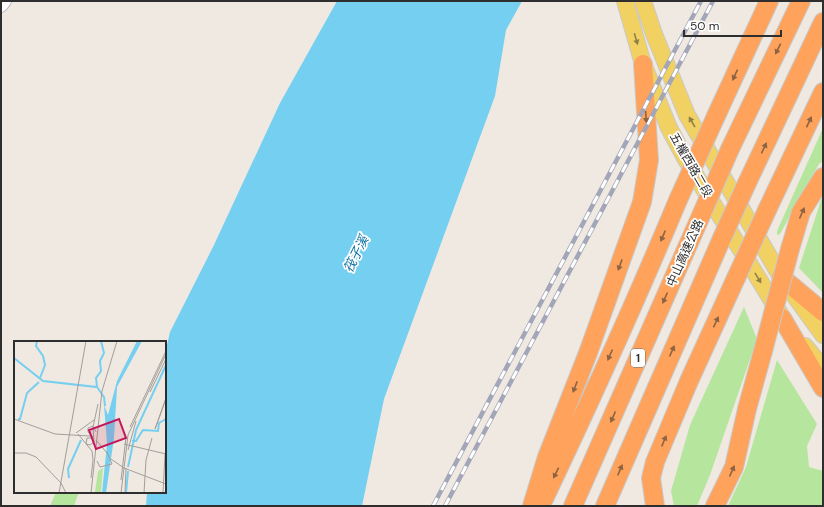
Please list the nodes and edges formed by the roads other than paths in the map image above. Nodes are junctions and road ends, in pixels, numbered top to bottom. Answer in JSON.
{"nodes":[{"id":1,"x":5,"y":1,"type":"edge"},
{"id":2,"x":625,"y":1,"type":"edge"},
{"id":3,"x":643,"y":1,"type":"edge"},
{"id":4,"x":769,"y":1,"type":"edge"},
{"id":5,"x":801,"y":1,"type":"edge"},
{"id":6,"x":1,"y":6,"type":"edge"},
{"id":7,"x":823,"y":22,"type":"edge"},
{"id":8,"x":643,"y":64,"type":"junction"},
{"id":9,"x":823,"y":92,"type":"edge"},
{"id":10,"x":823,"y":177,"type":"edge"},
{"id":11,"x":781,"y":277,"type":"junction"},
{"id":12,"x":823,"y":312,"type":"edge"},
{"id":13,"x":782,"y":318,"type":"junction"},
{"id":14,"x":823,"y":335,"type":"edge"},
{"id":15,"x":823,"y":368,"type":"edge"},
{"id":16,"x":823,"y":388,"type":"edge"},
{"id":17,"x":532,"y":506,"type":"edge"},
{"id":18,"x":540,"y":506,"type":"edge"},
{"id":19,"x":573,"y":506,"type":"edge"},
{"id":20,"x":605,"y":506,"type":"edge"},
{"id":21,"x":655,"y":506,"type":"edge"},
{"id":22,"x":715,"y":506,"type":"edge"}],
"edges":[{"from":1,"to":6,"type":"street"},
{"from":2,"to":8,"type":"main road","name":"五權西路二段","one_way":true},
{"from":11,"to":3,"type":"main road","name":"五權西路二段","one_way":true},
{"from":4,"to":18,"type":"highway","one_way":true,"bridge":true},
{"from":5,"to":19,"type":"highway","name":"中山高速公路","number":"1","one_way":true,"bridge":true},
{"from":20,"to":7,"type":"highway","one_way":true,"bridge":true},
{"from":8,"to":13,"type":"main road","name":"五權西路二段","one_way":true},
{"from":8,"to":17,"type":"highway","one_way":true},
{"from":21,"to":9,"type":"highway","one_way":true,"bridge":true},
{"from":22,"to":10,"type":"highway","one_way":true,"bridge":true},
{"from":11,"to":12,"type":"highway"},
{"from":11,"to":14,"type":"main road","name":"五權西路二段"},
{"from":13,"to":15,"type":"main road","name":"五權西路二段"},
{"from":13,"to":16,"type":"highway"}]}
